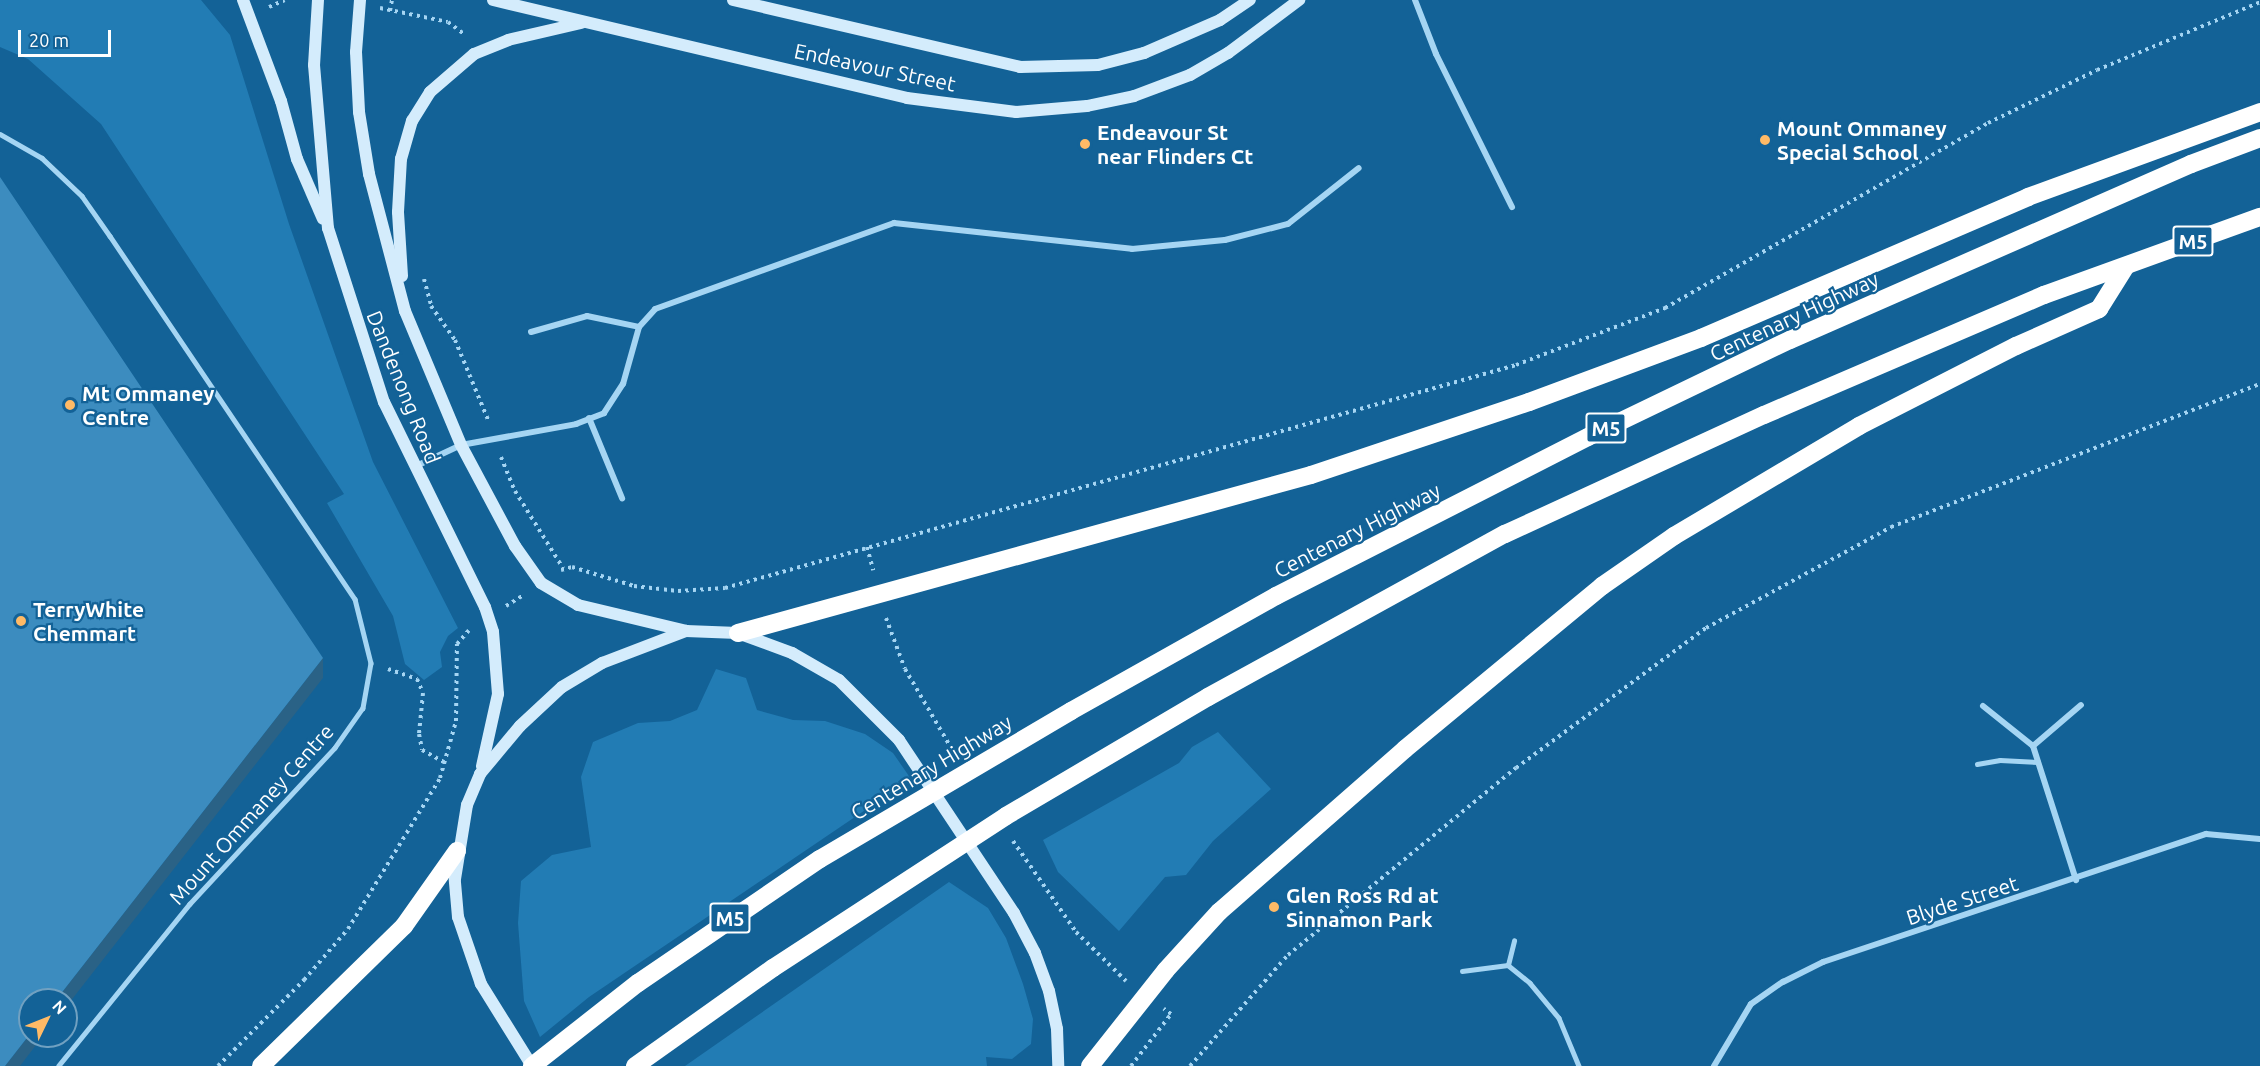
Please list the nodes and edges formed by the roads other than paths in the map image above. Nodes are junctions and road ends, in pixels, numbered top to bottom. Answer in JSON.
{"nodes":[{"id":1,"x":243,"y":0,"type":"edge"},
{"id":2,"x":318,"y":0,"type":"edge"},
{"id":3,"x":360,"y":0,"type":"edge"},
{"id":4,"x":493,"y":0,"type":"edge"},
{"id":5,"x":733,"y":0,"type":"edge"},
{"id":6,"x":1250,"y":0,"type":"edge"},
{"id":7,"x":1299,"y":0,"type":"edge"},
{"id":8,"x":1415,"y":0,"type":"edge"},
{"id":9,"x":585,"y":22,"type":"junction"},
{"id":10,"x":2260,"y":112,"type":"edge"},
{"id":11,"x":0,"y":134,"type":"edge"},
{"id":12,"x":2260,"y":138,"type":"edge"},
{"id":13,"x":1359,"y":168,"type":"dead end"},
{"id":14,"x":1512,"y":207,"type":"dead end"},
{"id":15,"x":2260,"y":217,"type":"edge"},
{"id":16,"x":328,"y":228,"type":"junction"},
{"id":17,"x":2126,"y":266,"type":"junction"},
{"id":18,"x":404,"y":304,"type":"junction"},
{"id":19,"x":639,"y":327,"type":"junction"},
{"id":20,"x":531,"y":332,"type":"dead end"},
{"id":21,"x":589,"y":418,"type":"junction"},
{"id":22,"x":461,"y":445,"type":"junction"},
{"id":23,"x":414,"y":467,"type":"junction"},
{"id":24,"x":622,"y":498,"type":"dead end"},
{"id":25,"x":686,"y":631,"type":"junction"},
{"id":26,"x":738,"y":633,"type":"junction"},
{"id":27,"x":2081,"y":705,"type":"dead end"},
{"id":28,"x":1983,"y":706,"type":"dead end"},
{"id":29,"x":2032,"y":746,"type":"junction"},
{"id":30,"x":2038,"y":762,"type":"junction"},
{"id":31,"x":1977,"y":764,"type":"dead end"},
{"id":32,"x":480,"y":774,"type":"junction"},
{"id":33,"x":2260,"y":838,"type":"edge"},
{"id":34,"x":457,"y":851,"type":"junction"},
{"id":35,"x":2076,"y":880,"type":"junction"},
{"id":36,"x":1514,"y":941,"type":"dead end"},
{"id":37,"x":1508,"y":965,"type":"junction"},
{"id":38,"x":1462,"y":970,"type":"dead end"},
{"id":39,"x":59,"y":1066,"type":"edge"},
{"id":40,"x":261,"y":1066,"type":"edge"},
{"id":41,"x":532,"y":1066,"type":"edge"},
{"id":42,"x":635,"y":1066,"type":"edge"},
{"id":43,"x":1058,"y":1066,"type":"edge"},
{"id":44,"x":1090,"y":1066,"type":"edge"},
{"id":45,"x":1579,"y":1066,"type":"edge"},
{"id":46,"x":1714,"y":1066,"type":"edge"}],
"edges":[{"from":1,"to":16,"type":"main road"},
{"from":2,"to":16,"type":"main road","name":"Dandenong Road"},
{"from":3,"to":18,"type":"main road","name":"Dandenong Road"},
{"from":4,"to":9,"type":"main road","name":"Endeavour Street"},
{"from":5,"to":6,"type":"main road","name":"Endeavour Street"},
{"from":7,"to":9,"type":"main road","name":"Endeavour Street"},
{"from":8,"to":14,"type":"street"},
{"from":9,"to":18,"type":"main road"},
{"from":10,"to":26,"type":"highway"},
{"from":11,"to":39,"type":"lane","name":"Mount Ommaney Centre"},
{"from":12,"to":41,"type":"highway","name":"Centenary Highway","number":"M5"},
{"from":13,"to":19,"type":"street"},
{"from":15,"to":17,"type":"highway","number":"M5"},
{"from":16,"to":23,"type":"main road","name":"Dandenong Road"},
{"from":17,"to":42,"type":"highway","number":"M5"},
{"from":17,"to":44,"type":"highway"},
{"from":18,"to":22,"type":"main road","name":"Dandenong Road"},
{"from":19,"to":20,"type":"street"},
{"from":19,"to":21,"type":"street"},
{"from":21,"to":22,"type":"street"},
{"from":21,"to":24,"type":"street"},
{"from":22,"to":23,"type":"street"},
{"from":22,"to":25,"type":"main road","name":"Dandenong Road"},
{"from":23,"to":32,"type":"main road","name":"Dandenong Road"},
{"from":25,"to":26,"type":"main road"},
{"from":25,"to":32,"type":"main road"},
{"from":26,"to":43,"type":"main road"},
{"from":27,"to":29,"type":"street"},
{"from":28,"to":29,"type":"street"},
{"from":29,"to":30,"type":"street"},
{"from":30,"to":31,"type":"lane"},
{"from":30,"to":35,"type":"street"},
{"from":32,"to":34,"type":"main road","name":"Dandenong Road"},
{"from":33,"to":35,"type":"street","name":"Blyde Street"},
{"from":34,"to":40,"type":"highway"},
{"from":34,"to":41,"type":"main road","name":"Dandenong Road"},
{"from":35,"to":46,"type":"street","name":"Blyde Street"},
{"from":36,"to":37,"type":"lane"},
{"from":37,"to":38,"type":"lane"},
{"from":37,"to":45,"type":"lane"}]}
